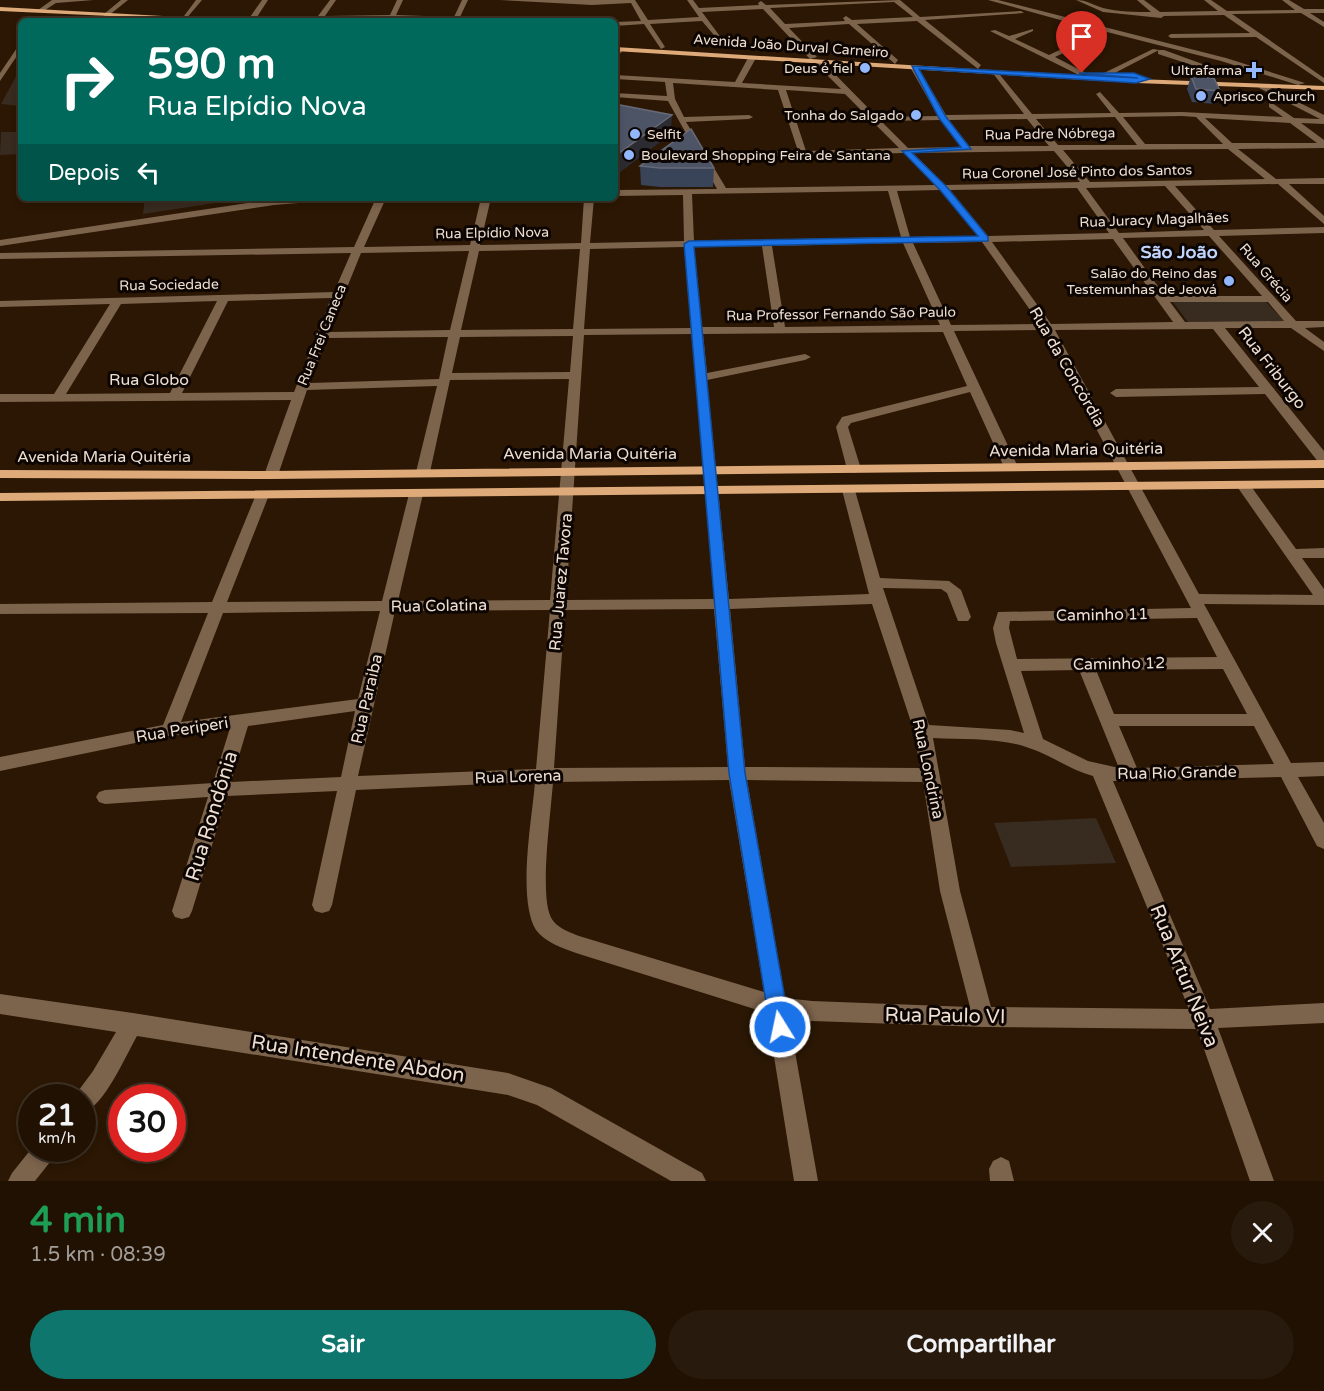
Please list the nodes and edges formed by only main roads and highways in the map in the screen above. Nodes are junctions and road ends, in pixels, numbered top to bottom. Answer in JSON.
{"nodes":[{"id":1,"x":0,"y":11,"type":"edge"},
{"id":2,"x":38,"y":16,"type":"edge"},
{"id":3,"x":80,"y":18,"type":"edge"},
{"id":4,"x":152,"y":18,"type":"edge"},
{"id":5,"x":618,"y":48,"type":"edge"},
{"id":6,"x":618,"y":48,"type":"edge"},
{"id":7,"x":816,"y":59,"type":"junction"},
{"id":8,"x":1135,"y":78,"type":"junction"},
{"id":9,"x":1168,"y":79,"type":"junction"},
{"id":10,"x":1324,"y":82,"type":"edge"},
{"id":11,"x":1324,"y":88,"type":"edge"},
{"id":12,"x":1324,"y":462,"type":"edge"},
{"id":13,"x":70,"y":472,"type":"junction"},
{"id":14,"x":0,"y":474,"type":"edge"},
{"id":15,"x":1324,"y":484,"type":"edge"},
{"id":16,"x":59,"y":496,"type":"junction"},
{"id":17,"x":0,"y":497,"type":"edge"}],
"edges":[{"from":1,"to":2,"type":"main road"},
{"from":2,"to":3,"type":"main road"},
{"from":2,"to":4,"type":"main road"},
{"from":5,"to":7,"type":"main road","name":"Avenida João Durval Carneiro"},
{"from":6,"to":7,"type":"main road","name":"Avenida João Durval Carneiro"},
{"from":7,"to":8,"type":"main road","name":"Avenida João Durval Carneiro"},
{"from":7,"to":8,"type":"main road","name":"Avenida João Durval Carneiro"},
{"from":8,"to":9,"type":"main road","name":"Avenida João Durval Carneiro"},
{"from":9,"to":10,"type":"main road","name":"Avenida João Durval Carneiro"},
{"from":9,"to":11,"type":"main road","name":"Avenida João Durval Carneiro"},
{"from":12,"to":13,"type":"main road","name":"Avenida Maria Quitéria"},
{"from":13,"to":14,"type":"main road","name":"Avenida Maria Quitéria"},
{"from":13,"to":16,"type":"main road"},
{"from":15,"to":16,"type":"main road"},
{"from":16,"to":17,"type":"main road"}]}
